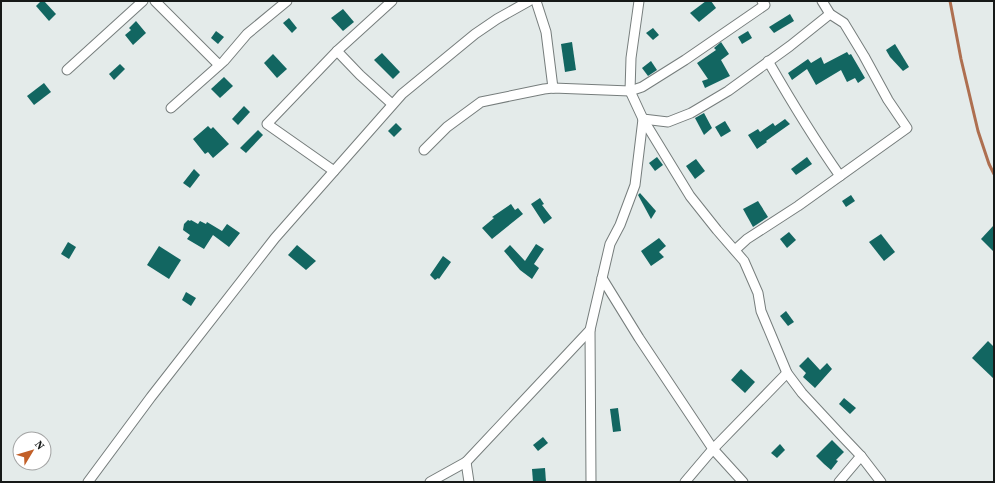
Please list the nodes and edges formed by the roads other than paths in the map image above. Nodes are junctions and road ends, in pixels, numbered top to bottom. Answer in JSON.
{"nodes":[{"id":1,"x":143,"y":1,"type":"edge"},
{"id":2,"x":156,"y":1,"type":"edge"},
{"id":3,"x":287,"y":1,"type":"edge"},
{"id":4,"x":392,"y":1,"type":"edge"},
{"id":5,"x":529,"y":1,"type":"edge"},
{"id":6,"x":536,"y":1,"type":"edge"},
{"id":7,"x":639,"y":1,"type":"edge"},
{"id":8,"x":762,"y":1,"type":"edge"},
{"id":9,"x":822,"y":1,"type":"edge"},
{"id":10,"x":830,"y":14,"type":"junction"},
{"id":11,"x":337,"y":52,"type":"junction"},
{"id":12,"x":768,"y":61,"type":"junction"},
{"id":13,"x":219,"y":65,"type":"junction"},
{"id":14,"x":66,"y":70,"type":"dead end"},
{"id":15,"x":553,"y":88,"type":"junction"},
{"id":16,"x":630,"y":90,"type":"junction"},
{"id":17,"x":392,"y":104,"type":"junction"},
{"id":18,"x":171,"y":108,"type":"dead end"},
{"id":19,"x":643,"y":119,"type":"junction"},
{"id":20,"x":424,"y":150,"type":"dead end"},
{"id":21,"x":334,"y":171,"type":"junction"},
{"id":22,"x":840,"y":176,"type":"junction"},
{"id":23,"x":735,"y":250,"type":"junction"},
{"id":24,"x":602,"y":278,"type":"junction"},
{"id":25,"x":590,"y":330,"type":"junction"},
{"id":26,"x":787,"y":373,"type":"junction"},
{"id":27,"x":713,"y":449,"type":"junction"},
{"id":28,"x":861,"y":456,"type":"junction"},
{"id":29,"x":466,"y":462,"type":"junction"},
{"id":30,"x":88,"y":482,"type":"edge"},
{"id":31,"x":430,"y":482,"type":"edge"},
{"id":32,"x":469,"y":482,"type":"edge"},
{"id":33,"x":591,"y":482,"type":"edge"},
{"id":34,"x":685,"y":482,"type":"edge"},
{"id":35,"x":743,"y":482,"type":"edge"},
{"id":36,"x":839,"y":482,"type":"edge"},
{"id":37,"x":880,"y":482,"type":"edge"}],
"edges":[{"from":1,"to":14,"type":"street"},
{"from":2,"to":13,"type":"street"},
{"from":3,"to":13,"type":"street"},
{"from":4,"to":11,"type":"street"},
{"from":5,"to":17,"type":"street"},
{"from":6,"to":15,"type":"street"},
{"from":7,"to":16,"type":"street"},
{"from":8,"to":16,"type":"street"},
{"from":9,"to":10,"type":"street"},
{"from":10,"to":12,"type":"street"},
{"from":10,"to":22,"type":"street"},
{"from":11,"to":17,"type":"street"},
{"from":11,"to":21,"type":"street"},
{"from":12,"to":19,"type":"street"},
{"from":12,"to":22,"type":"street"},
{"from":13,"to":18,"type":"street"},
{"from":15,"to":16,"type":"street"},
{"from":15,"to":20,"type":"street"},
{"from":16,"to":19,"type":"street"},
{"from":17,"to":21,"type":"street"},
{"from":19,"to":23,"type":"street"},
{"from":19,"to":24,"type":"street"},
{"from":21,"to":30,"type":"street"},
{"from":22,"to":23,"type":"street"},
{"from":23,"to":26,"type":"street"},
{"from":24,"to":25,"type":"street"},
{"from":24,"to":27,"type":"street"},
{"from":25,"to":29,"type":"street"},
{"from":25,"to":33,"type":"street"},
{"from":26,"to":27,"type":"street"},
{"from":26,"to":28,"type":"street"},
{"from":27,"to":34,"type":"street"},
{"from":27,"to":35,"type":"street"},
{"from":28,"to":36,"type":"street"},
{"from":28,"to":37,"type":"street"},
{"from":29,"to":31,"type":"street"},
{"from":29,"to":32,"type":"street"}]}
